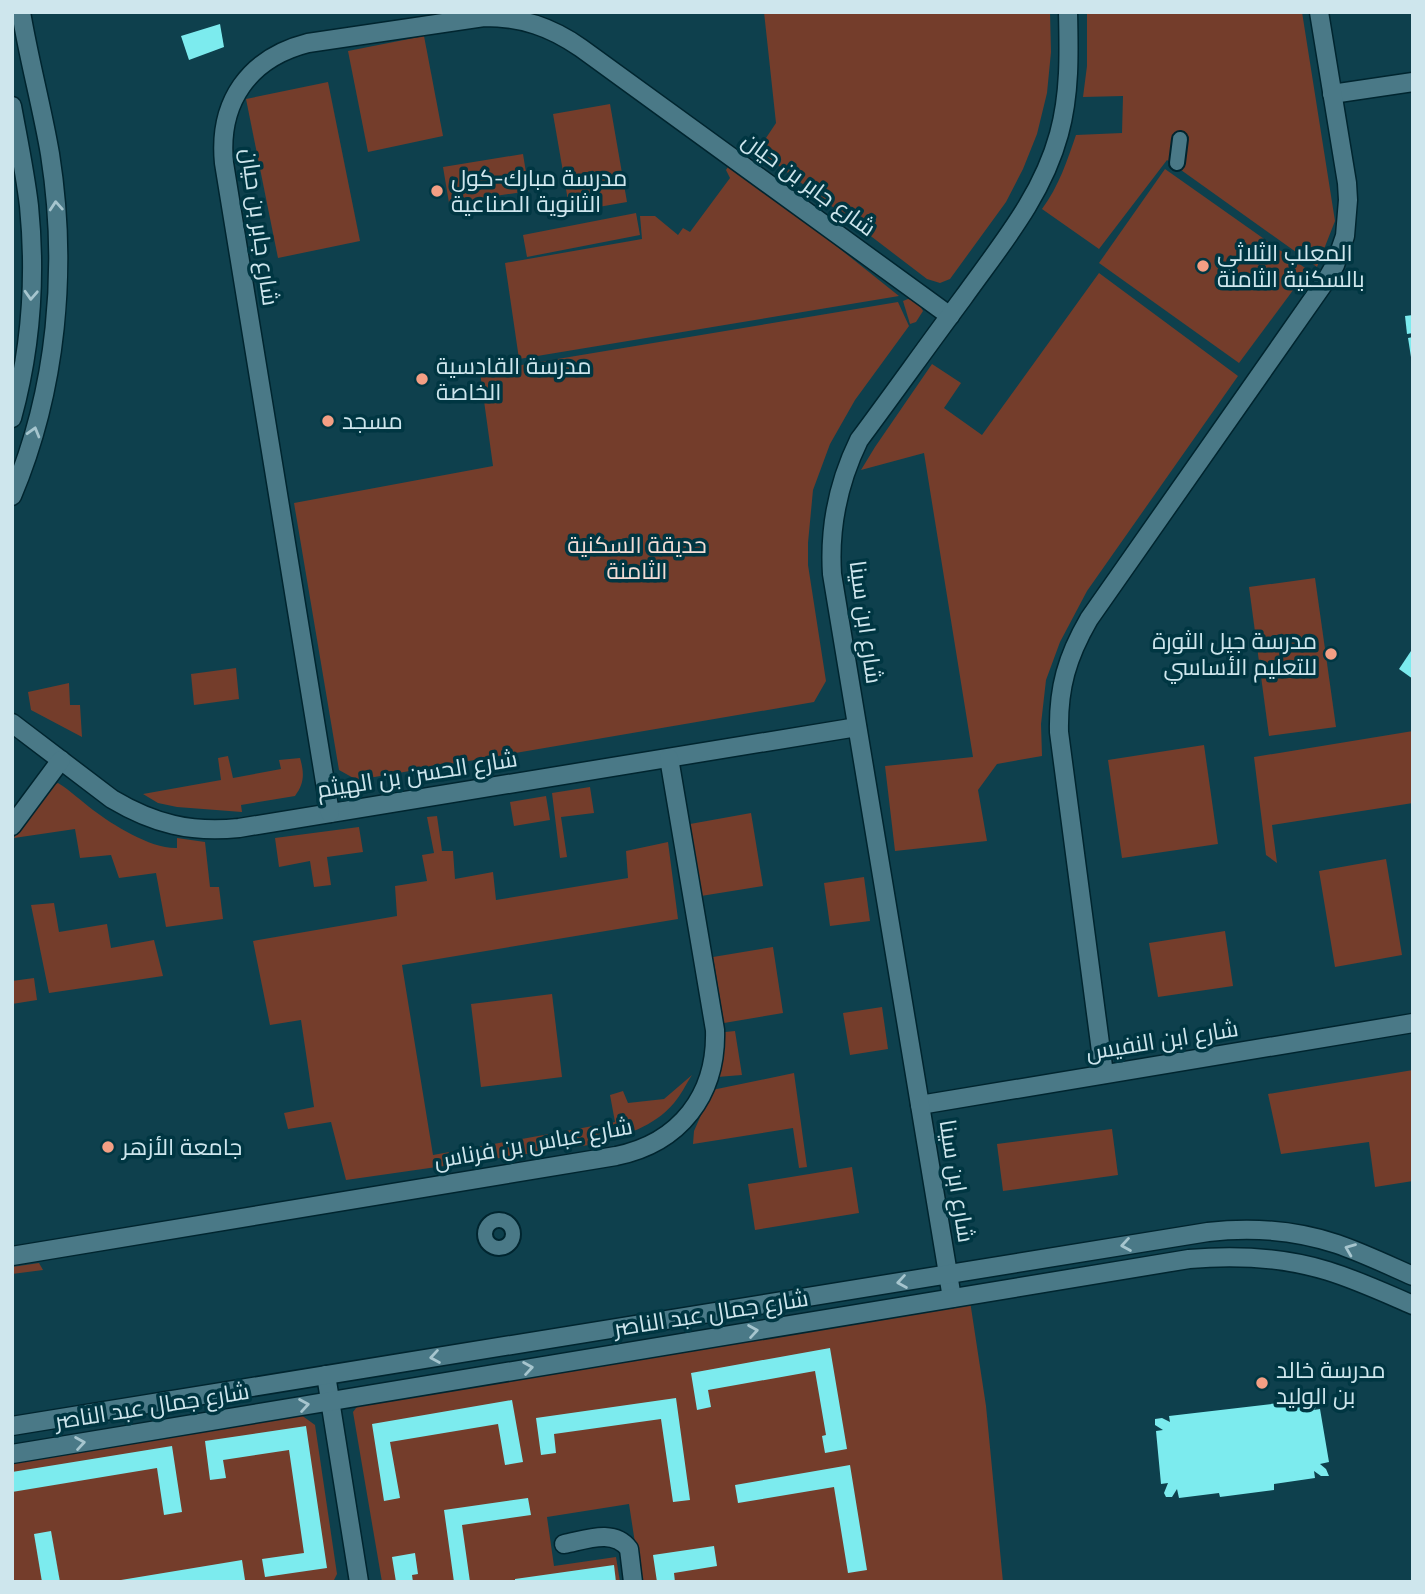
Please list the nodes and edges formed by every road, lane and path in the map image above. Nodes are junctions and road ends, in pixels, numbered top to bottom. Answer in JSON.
{"nodes":[{"id":1,"x":21,"y":12,"type":"edge"},
{"id":2,"x":1068,"y":12,"type":"edge"},
{"id":3,"x":1319,"y":12,"type":"edge"},
{"id":4,"x":1413,"y":82,"type":"edge"},
{"id":5,"x":37,"y":92,"type":"junction"},
{"id":6,"x":1332,"y":94,"type":"junction"},
{"id":7,"x":12,"y":97,"type":"edge"},
{"id":8,"x":12,"y":106,"type":"edge"},
{"id":9,"x":1180,"y":139,"type":"dead end"},
{"id":10,"x":1177,"y":163,"type":"dead end"},
{"id":11,"x":950,"y":316,"type":"junction"},
{"id":12,"x":12,"y":418,"type":"edge"},
{"id":13,"x":12,"y":496,"type":"edge"},
{"id":14,"x":12,"y":723,"type":"edge"},
{"id":15,"x":858,"y":727,"type":"junction"},
{"id":16,"x":669,"y":758,"type":"junction"},
{"id":17,"x":61,"y":760,"type":"junction"},
{"id":18,"x":330,"y":813,"type":"junction"},
{"id":19,"x":12,"y":826,"type":"edge"},
{"id":20,"x":1413,"y":1023,"type":"edge"},
{"id":21,"x":1104,"y":1074,"type":"junction"},
{"id":22,"x":920,"y":1105,"type":"junction"},
{"id":23,"x":12,"y":1256,"type":"edge"},
{"id":24,"x":948,"y":1274,"type":"junction"},
{"id":25,"x":1413,"y":1276,"type":"edge"},
{"id":26,"x":952,"y":1298,"type":"junction"},
{"id":27,"x":1413,"y":1305,"type":"edge"},
{"id":28,"x":326,"y":1375,"type":"junction"},
{"id":29,"x":330,"y":1401,"type":"junction"},
{"id":30,"x":12,"y":1426,"type":"edge"},
{"id":31,"x":12,"y":1454,"type":"edge"},
{"id":32,"x":564,"y":1544,"type":"dead end"},
{"id":33,"x":359,"y":1582,"type":"edge"},
{"id":34,"x":634,"y":1582,"type":"edge"}],
"edges":[{"from":1,"to":5,"type":"street"},
{"from":2,"to":11,"type":"street","name":"شارع ابن سينا"},
{"from":3,"to":6,"type":"street"},
{"from":4,"to":6,"type":"street"},
{"from":5,"to":7,"type":"street"},
{"from":13,"to":5,"type":"street","one_way":true},
{"from":6,"to":21,"type":"street"},
{"from":8,"to":12,"type":"street","one_way":true},
{"from":9,"to":10,"type":"street"},
{"from":11,"to":15,"type":"street","name":"شارع ابن سينا"},
{"from":11,"to":18,"type":"street","name":"شارع جابر بن حيان"},
{"from":14,"to":17,"type":"street","name":"شارع الحسن بن الهيثم"},
{"from":15,"to":16,"type":"street","name":"شارع الحسن بن الهيثم"},
{"from":15,"to":22,"type":"street","name":"شارع ابن سينا"},
{"from":16,"to":18,"type":"street","name":"شارع الحسن بن الهيثم"},
{"from":16,"to":23,"type":"street","name":"شارع عباس بن فرناس"},
{"from":17,"to":18,"type":"street","name":"شارع الحسن بن الهيثم"},
{"from":17,"to":19,"type":"street"},
{"from":20,"to":21,"type":"street","name":"شارع ابن النفيس"},
{"from":21,"to":22,"type":"street","name":"شارع ابن النفيس"},
{"from":22,"to":24,"type":"street","name":"شارع ابن سينا"},
{"from":25,"to":24,"type":"street","name":"شارع جمال عبد الناصر","one_way":true},
{"from":24,"to":26,"type":"street","name":"شارع ابن سينا"},
{"from":24,"to":28,"type":"street","name":"شارع جمال عبد الناصر","one_way":true},
{"from":26,"to":27,"type":"street","name":"شارع جمال عبد الناصر"},
{"from":29,"to":26,"type":"street","name":"شارع جمال عبد الناصر","one_way":true},
{"from":28,"to":29,"type":"street"},
{"from":28,"to":30,"type":"street","name":"شارع جمال عبد الناصر"},
{"from":31,"to":29,"type":"street","name":"شارع جمال عبد الناصر","one_way":true},
{"from":29,"to":33,"type":"street"},
{"from":32,"to":34,"type":"street"}]}
